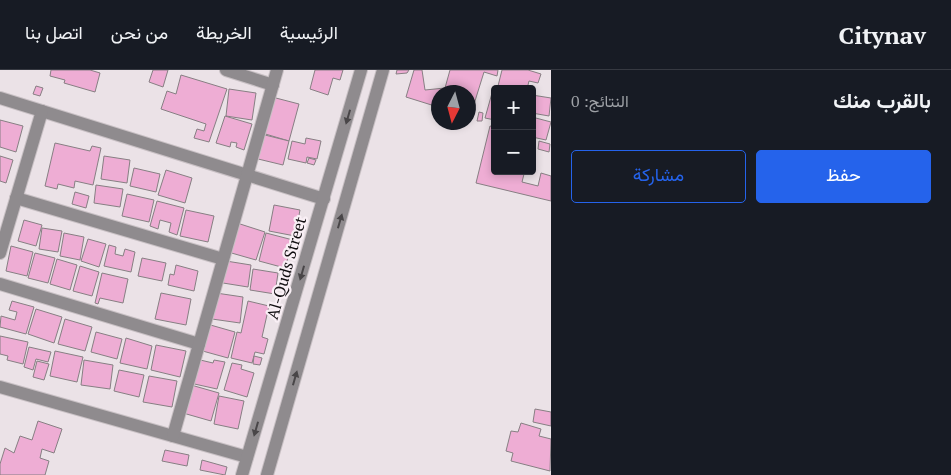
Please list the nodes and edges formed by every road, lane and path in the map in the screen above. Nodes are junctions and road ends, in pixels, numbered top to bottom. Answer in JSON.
{"nodes":[{"id":1,"x":226,"y":70,"type":"edge"},
{"id":2,"x":277,"y":70,"type":"edge"},
{"id":3,"x":361,"y":70,"type":"edge"},
{"id":4,"x":383,"y":70,"type":"edge"},
{"id":5,"x":273,"y":85,"type":"junction"},
{"id":6,"x":0,"y":98,"type":"edge"},
{"id":7,"x":42,"y":111,"type":"junction"},
{"id":8,"x":247,"y":175,"type":"junction"},
{"id":9,"x":16,"y":198,"type":"junction"},
{"id":10,"x":324,"y":199,"type":"junction"},
{"id":11,"x":0,"y":253,"type":"edge"},
{"id":12,"x":223,"y":259,"type":"junction"},
{"id":13,"x":0,"y":284,"type":"edge"},
{"id":14,"x":199,"y":344,"type":"junction"},
{"id":15,"x":0,"y":387,"type":"edge"},
{"id":16,"x":173,"y":436,"type":"junction"},
{"id":17,"x":247,"y":457,"type":"junction"},
{"id":18,"x":242,"y":475,"type":"edge"},
{"id":19,"x":269,"y":475,"type":"edge"}],
"edges":[{"from":1,"to":5,"type":"street"},
{"from":2,"to":5,"type":"street"},
{"from":3,"to":10,"type":"street","name":"Al-Quds Street","one_way":true},
{"from":19,"to":4,"type":"street","one_way":true},
{"from":5,"to":8,"type":"street"},
{"from":6,"to":7,"type":"street"},
{"from":7,"to":8,"type":"street"},
{"from":7,"to":9,"type":"street"},
{"from":8,"to":10,"type":"street"},
{"from":8,"to":12,"type":"street"},
{"from":9,"to":11,"type":"street"},
{"from":9,"to":12,"type":"street"},
{"from":10,"to":17,"type":"street","name":"Al-Quds Street","one_way":true},
{"from":12,"to":14,"type":"street"},
{"from":13,"to":14,"type":"street"},
{"from":14,"to":16,"type":"street"},
{"from":15,"to":16,"type":"street"},
{"from":16,"to":17,"type":"street"},
{"from":17,"to":18,"type":"street","name":"Al-Quds Street"}]}
